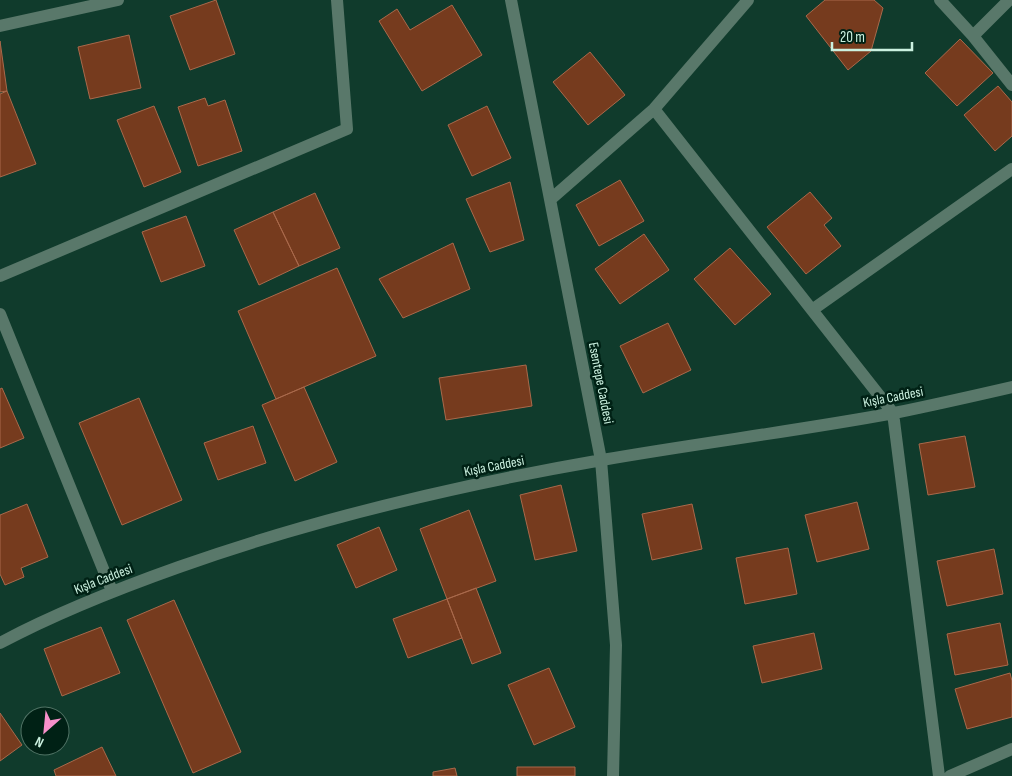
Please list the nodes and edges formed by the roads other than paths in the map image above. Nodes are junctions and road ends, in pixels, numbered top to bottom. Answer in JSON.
{"nodes":[{"id":1,"x":118,"y":0,"type":"edge"},
{"id":2,"x":337,"y":0,"type":"edge"},
{"id":3,"x":510,"y":0,"type":"edge"},
{"id":4,"x":748,"y":0,"type":"edge"},
{"id":5,"x":940,"y":0,"type":"edge"},
{"id":6,"x":1009,"y":0,"type":"edge"},
{"id":7,"x":0,"y":26,"type":"edge"},
{"id":8,"x":973,"y":36,"type":"junction"},
{"id":9,"x":1012,"y":84,"type":"edge"},
{"id":10,"x":654,"y":109,"type":"junction"},
{"id":11,"x":1012,"y":169,"type":"edge"},
{"id":12,"x":551,"y":200,"type":"junction"},
{"id":13,"x":0,"y":276,"type":"edge"},
{"id":14,"x":812,"y":310,"type":"junction"},
{"id":15,"x":0,"y":314,"type":"edge"},
{"id":16,"x":1012,"y":387,"type":"edge"},
{"id":17,"x":893,"y":413,"type":"junction"},
{"id":18,"x":601,"y":460,"type":"junction"},
{"id":19,"x":112,"y":591,"type":"junction"},
{"id":20,"x":0,"y":643,"type":"edge"},
{"id":21,"x":1012,"y":749,"type":"edge"},
{"id":22,"x":613,"y":776,"type":"edge"},
{"id":23,"x":939,"y":776,"type":"edge"},
{"id":24,"x":950,"y":776,"type":"edge"}],
"edges":[{"from":1,"to":7,"type":"street"},
{"from":2,"to":13,"type":"street"},
{"from":3,"to":12,"type":"street","name":"Esentepe Caddesi"},
{"from":4,"to":10,"type":"street"},
{"from":5,"to":8,"type":"street"},
{"from":6,"to":8,"type":"street"},
{"from":8,"to":9,"type":"street"},
{"from":10,"to":12,"type":"street"},
{"from":10,"to":14,"type":"street"},
{"from":11,"to":14,"type":"street"},
{"from":12,"to":18,"type":"street","name":"Esentepe Caddesi"},
{"from":14,"to":17,"type":"street"},
{"from":15,"to":19,"type":"street"},
{"from":16,"to":17,"type":"street","name":"Kışla Caddesi"},
{"from":17,"to":18,"type":"street","name":"Kışla Caddesi"},
{"from":17,"to":23,"type":"street"},
{"from":18,"to":19,"type":"street","name":"Kışla Caddesi"},
{"from":18,"to":22,"type":"street","name":"Esentepe Caddesi"},
{"from":19,"to":20,"type":"street","name":"Kışla Caddesi"},
{"from":21,"to":24,"type":"street"}]}
